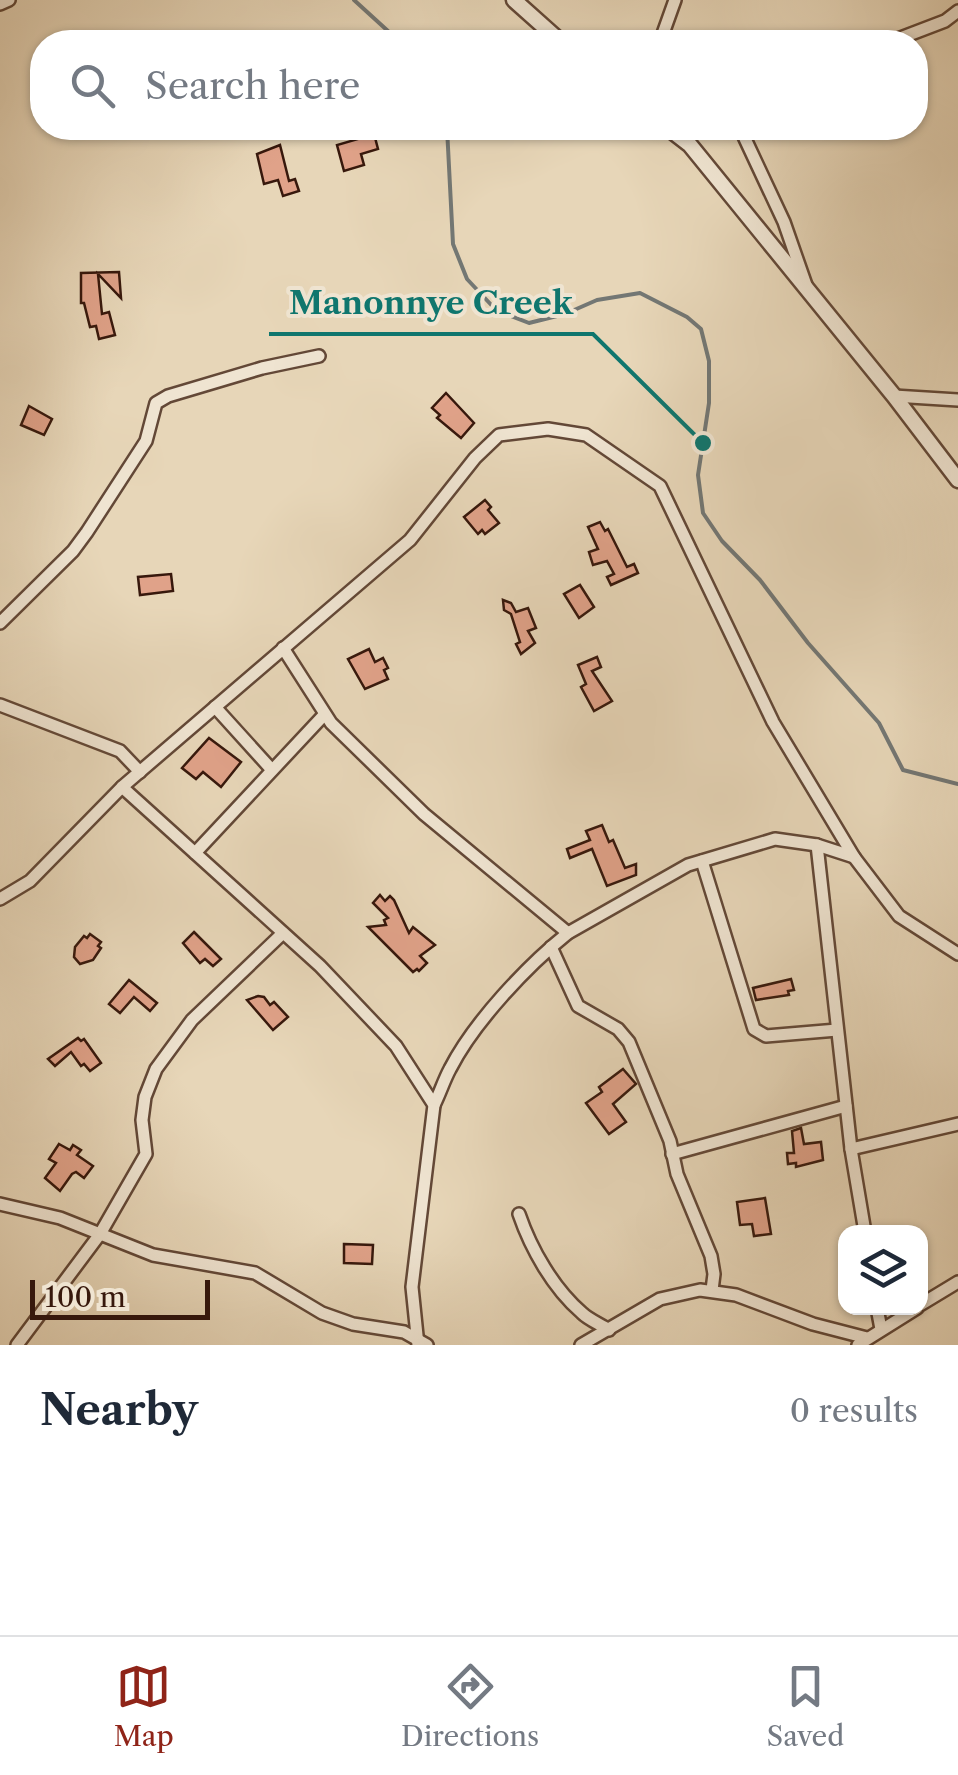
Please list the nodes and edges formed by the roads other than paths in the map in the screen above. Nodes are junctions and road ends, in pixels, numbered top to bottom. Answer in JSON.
{"nodes":[{"id":1,"x":9,"y":0,"type":"edge"},
{"id":2,"x":514,"y":0,"type":"edge"},
{"id":3,"x":675,"y":0,"type":"edge"},
{"id":4,"x":0,"y":4,"type":"edge"},
{"id":5,"x":958,"y":11,"type":"edge"},
{"id":6,"x":547,"y":30,"type":"edge"},
{"id":7,"x":664,"y":30,"type":"edge"},
{"id":8,"x":921,"y":30,"type":"edge"},
{"id":9,"x":684,"y":140,"type":"edge"},
{"id":10,"x":746,"y":140,"type":"edge"},
{"id":11,"x":808,"y":291,"type":"junction"},
{"id":12,"x":319,"y":356,"type":"dead end"},
{"id":13,"x":894,"y":396,"type":"junction"},
{"id":14,"x":958,"y":400,"type":"edge"},
{"id":15,"x":958,"y":480,"type":"edge"},
{"id":16,"x":0,"y":623,"type":"edge"},
{"id":17,"x":283,"y":648,"type":"junction"},
{"id":18,"x":0,"y":705,"type":"edge"},
{"id":19,"x":215,"y":707,"type":"junction"},
{"id":20,"x":324,"y":715,"type":"junction"},
{"id":21,"x":272,"y":770,"type":"junction"},
{"id":22,"x":140,"y":772,"type":"junction"},
{"id":23,"x":122,"y":787,"type":"junction"},
{"id":24,"x":817,"y":845,"type":"junction"},
{"id":25,"x":194,"y":853,"type":"junction"},
{"id":26,"x":854,"y":857,"type":"junction"},
{"id":27,"x":702,"y":861,"type":"junction"},
{"id":28,"x":0,"y":899,"type":"edge"},
{"id":29,"x":283,"y":933,"type":"junction"},
{"id":30,"x":568,"y":933,"type":"junction"},
{"id":31,"x":551,"y":946,"type":"junction"},
{"id":32,"x":958,"y":954,"type":"edge"},
{"id":33,"x":838,"y":1030,"type":"junction"},
{"id":34,"x":434,"y":1105,"type":"junction"},
{"id":35,"x":846,"y":1106,"type":"junction"},
{"id":36,"x":958,"y":1124,"type":"edge"},
{"id":37,"x":851,"y":1148,"type":"junction"},
{"id":38,"x":672,"y":1154,"type":"junction"},
{"id":39,"x":0,"y":1204,"type":"edge"},
{"id":40,"x":519,"y":1214,"type":"dead end"},
{"id":41,"x":864,"y":1225,"type":"edge"},
{"id":42,"x":100,"y":1234,"type":"junction"},
{"id":43,"x":958,"y":1282,"type":"edge"},
{"id":44,"x":712,"y":1290,"type":"junction"},
{"id":45,"x":928,"y":1300,"type":"edge"},
{"id":46,"x":879,"y":1315,"type":"edge"},
{"id":47,"x":904,"y":1315,"type":"edge"},
{"id":48,"x":881,"y":1329,"type":"junction"},
{"id":49,"x":609,"y":1330,"type":"junction"},
{"id":50,"x":863,"y":1342,"type":"edge"},
{"id":51,"x":421,"y":1343,"type":"edge"},
{"id":52,"x":17,"y":1345,"type":"edge"},
{"id":53,"x":581,"y":1345,"type":"edge"}],
"edges":[{"from":1,"to":4,"type":"street"},
{"from":2,"to":6,"type":"street"},
{"from":3,"to":7,"type":"street"},
{"from":5,"to":8,"type":"street"},
{"from":9,"to":11,"type":"street"},
{"from":10,"to":11,"type":"street"},
{"from":11,"to":13,"type":"street"},
{"from":12,"to":16,"type":"street"},
{"from":13,"to":14,"type":"street"},
{"from":13,"to":15,"type":"street"},
{"from":17,"to":19,"type":"street"},
{"from":17,"to":20,"type":"street"},
{"from":17,"to":26,"type":"street"},
{"from":18,"to":22,"type":"street"},
{"from":19,"to":21,"type":"street"},
{"from":19,"to":22,"type":"street"},
{"from":20,"to":21,"type":"street"},
{"from":20,"to":30,"type":"street"},
{"from":21,"to":25,"type":"street"},
{"from":22,"to":23,"type":"street"},
{"from":23,"to":25,"type":"street"},
{"from":23,"to":28,"type":"street"},
{"from":24,"to":26,"type":"street"},
{"from":24,"to":27,"type":"street"},
{"from":24,"to":33,"type":"street"},
{"from":25,"to":29,"type":"street"},
{"from":26,"to":32,"type":"street"},
{"from":27,"to":30,"type":"street"},
{"from":27,"to":33,"type":"street"},
{"from":29,"to":34,"type":"street"},
{"from":29,"to":42,"type":"street"},
{"from":30,"to":31,"type":"street"},
{"from":31,"to":34,"type":"street"},
{"from":31,"to":38,"type":"street"},
{"from":33,"to":35,"type":"street"},
{"from":34,"to":51,"type":"street"},
{"from":35,"to":37,"type":"street"},
{"from":35,"to":38,"type":"street"},
{"from":36,"to":37,"type":"street"},
{"from":37,"to":41,"type":"street"},
{"from":38,"to":44,"type":"street"},
{"from":39,"to":42,"type":"street"},
{"from":40,"to":49,"type":"street"},
{"from":42,"to":51,"type":"street"},
{"from":42,"to":52,"type":"street"},
{"from":43,"to":45,"type":"street"},
{"from":44,"to":49,"type":"street"},
{"from":44,"to":50,"type":"street"},
{"from":46,"to":48,"type":"street"},
{"from":47,"to":48,"type":"street"},
{"from":48,"to":50,"type":"street"},
{"from":49,"to":53,"type":"street"}]}
